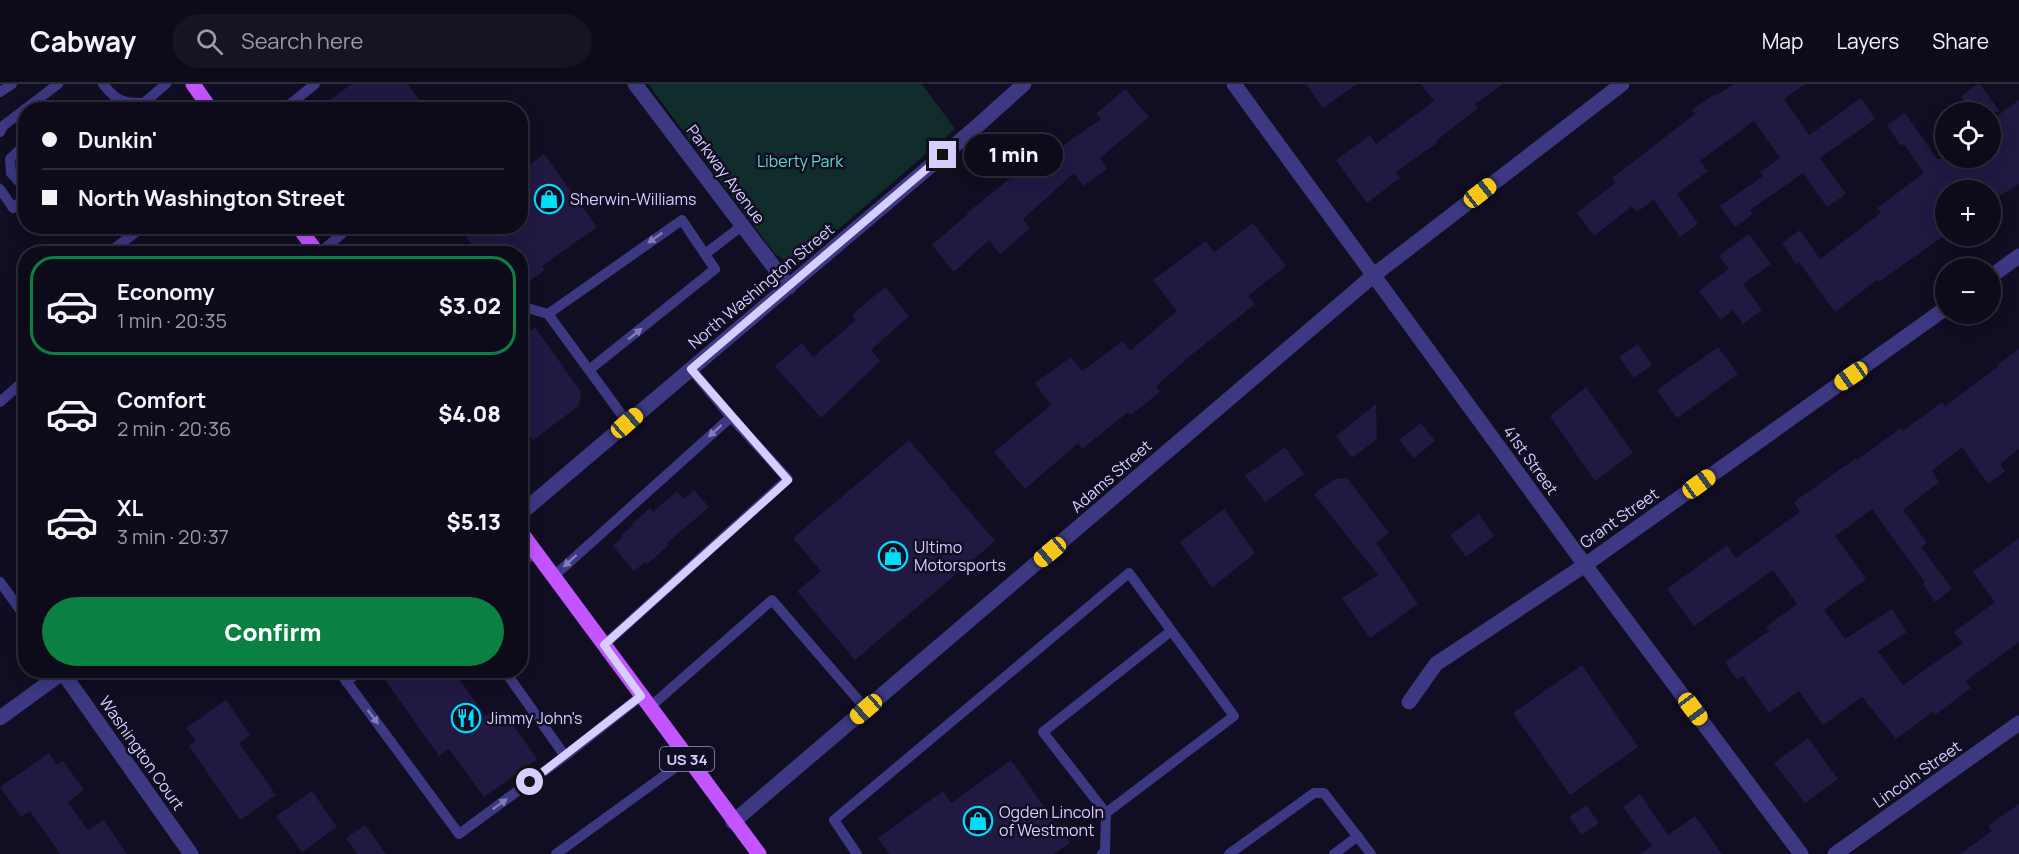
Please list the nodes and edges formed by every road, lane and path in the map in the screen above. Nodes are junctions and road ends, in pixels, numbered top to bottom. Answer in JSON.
{"nodes":[{"id":1,"x":12,"y":84,"type":"edge"},
{"id":2,"x":58,"y":84,"type":"edge"},
{"id":3,"x":102,"y":84,"type":"edge"},
{"id":4,"x":166,"y":84,"type":"edge"},
{"id":5,"x":192,"y":84,"type":"edge"},
{"id":6,"x":315,"y":84,"type":"edge"},
{"id":7,"x":635,"y":84,"type":"edge"},
{"id":8,"x":1024,"y":84,"type":"edge"},
{"id":9,"x":1234,"y":84,"type":"edge"},
{"id":10,"x":1622,"y":84,"type":"edge"},
{"id":11,"x":0,"y":92,"type":"edge"},
{"id":12,"x":34,"y":102,"type":"edge"},
{"id":13,"x":122,"y":102,"type":"edge"},
{"id":14,"x":144,"y":102,"type":"edge"},
{"id":15,"x":205,"y":102,"type":"edge"},
{"id":16,"x":293,"y":102,"type":"edge"},
{"id":17,"x":18,"y":115,"type":"edge"},
{"id":18,"x":0,"y":132,"type":"edge"},
{"id":19,"x":18,"y":152,"type":"edge"},
{"id":20,"x":18,"y":180,"type":"edge"},
{"id":21,"x":0,"y":189,"type":"edge"},
{"id":22,"x":18,"y":204,"type":"edge"},
{"id":23,"x":742,"y":225,"type":"junction"},
{"id":24,"x":133,"y":234,"type":"edge"},
{"id":25,"x":342,"y":234,"type":"edge"},
{"id":26,"x":118,"y":246,"type":"edge"},
{"id":27,"x":327,"y":246,"type":"edge"},
{"id":28,"x":705,"y":254,"type":"junction"},
{"id":29,"x":2019,"y":256,"type":"edge"},
{"id":30,"x":2001,"y":268,"type":"edge"},
{"id":31,"x":1374,"y":275,"type":"junction"},
{"id":32,"x":789,"y":287,"type":"junction"},
{"id":33,"x":528,"y":308,"type":"edge"},
{"id":34,"x":548,"y":314,"type":"junction"},
{"id":35,"x":1935,"y":316,"type":"edge"},
{"id":36,"x":691,"y":369,"type":"junction"},
{"id":37,"x":589,"y":370,"type":"junction"},
{"id":38,"x":18,"y":387,"type":"edge"},
{"id":39,"x":0,"y":402,"type":"edge"},
{"id":40,"x":731,"y":417,"type":"junction"},
{"id":41,"x":627,"y":423,"type":"junction"},
{"id":42,"x":528,"y":507,"type":"edge"},
{"id":43,"x":528,"y":542,"type":"edge"},
{"id":44,"x":536,"y":552,"type":"junction"},
{"id":45,"x":528,"y":558,"type":"edge"},
{"id":46,"x":1585,"y":565,"type":"junction"},
{"id":47,"x":554,"y":576,"type":"junction"},
{"id":48,"x":0,"y":582,"type":"edge"},
{"id":49,"x":18,"y":607,"type":"edge"},
{"id":50,"x":1172,"y":631,"type":"junction"},
{"id":51,"x":604,"y":645,"type":"junction"},
{"id":52,"x":54,"y":678,"type":"edge"},
{"id":53,"x":69,"y":678,"type":"edge"},
{"id":54,"x":343,"y":678,"type":"edge"},
{"id":55,"x":351,"y":678,"type":"edge"},
{"id":56,"x":510,"y":678,"type":"edge"},
{"id":57,"x":346,"y":682,"type":"junction"},
{"id":58,"x":645,"y":702,"type":"junction"},
{"id":59,"x":1408,"y":702,"type":"dead end"},
{"id":60,"x":866,"y":709,"type":"junction"},
{"id":61,"x":0,"y":718,"type":"edge"},
{"id":62,"x":2019,"y":723,"type":"edge"},
{"id":63,"x":565,"y":756,"type":"junction"},
{"id":64,"x":687,"y":759,"type":"junction"},
{"id":65,"x":1106,"y":813,"type":"junction"},
{"id":66,"x":734,"y":822,"type":"junction"},
{"id":67,"x":1358,"y":836,"type":"junction"},
{"id":68,"x":191,"y":854,"type":"edge"},
{"id":69,"x":556,"y":854,"type":"edge"},
{"id":70,"x":759,"y":854,"type":"edge"},
{"id":71,"x":857,"y":854,"type":"edge"},
{"id":72,"x":1102,"y":854,"type":"edge"},
{"id":73,"x":1228,"y":854,"type":"edge"},
{"id":74,"x":1334,"y":854,"type":"edge"},
{"id":75,"x":1371,"y":854,"type":"edge"},
{"id":76,"x":1801,"y":854,"type":"edge"},
{"id":77,"x":1835,"y":854,"type":"edge"}],
"edges":[{"from":1,"to":11,"type":"lane"},
{"from":2,"to":12,"type":"lane"},
{"from":3,"to":13,"type":"lane"},
{"from":4,"to":14,"type":"lane"},
{"from":5,"to":15,"type":"main road"},
{"from":6,"to":16,"type":"lane"},
{"from":7,"to":23,"type":"street","name":"Parkway Avenue"},
{"from":8,"to":32,"type":"street","name":"North Washington Street"},
{"from":9,"to":31,"type":"street","name":"41st Street"},
{"from":10,"to":31,"type":"street","name":"Adams Street"},
{"from":17,"to":18,"type":"lane"},
{"from":19,"to":20,"type":"lane"},
{"from":21,"to":22,"type":"lane"},
{"from":23,"to":28,"type":"lane"},
{"from":23,"to":32,"type":"street","name":"Parkway Avenue"},
{"from":24,"to":26,"type":"lane"},
{"from":25,"to":27,"type":"lane"},
{"from":28,"to":34,"type":"lane","one_way":true},
{"from":37,"to":28,"type":"lane","one_way":true},
{"from":29,"to":30,"type":"street"},
{"from":31,"to":46,"type":"street","name":"41st Street"},
{"from":31,"to":60,"type":"street","name":"Adams Street"},
{"from":32,"to":36,"type":"street","name":"North Washington Street"},
{"from":33,"to":34,"type":"lane"},
{"from":34,"to":37,"type":"lane"},
{"from":35,"to":46,"type":"street","name":"Grant Street"},
{"from":36,"to":40,"type":"lane"},
{"from":36,"to":41,"type":"street","name":"North Washington Street"},
{"from":37,"to":41,"type":"lane"},
{"from":38,"to":39,"type":"lane"},
{"from":40,"to":47,"type":"lane","one_way":true},
{"from":40,"to":51,"type":"lane"},
{"from":41,"to":42,"type":"street","name":"North Washington Street"},
{"from":43,"to":44,"type":"main road","number":"US 34"},
{"from":44,"to":45,"type":"lane"},
{"from":44,"to":47,"type":"main road","number":"US 34"},
{"from":46,"to":59,"type":"street","name":"Grant Street"},
{"from":46,"to":76,"type":"street","name":"41st Street"},
{"from":47,"to":51,"type":"main road","number":"US 34"},
{"from":48,"to":49,"type":"lane"},
{"from":50,"to":65,"type":"lane"},
{"from":50,"to":65,"type":"lane"},
{"from":50,"to":71,"type":"lane"},
{"from":51,"to":58,"type":"main road","number":"US 34"},
{"from":52,"to":61,"type":"street"},
{"from":53,"to":68,"type":"street","name":"Washington Court"},
{"from":54,"to":57,"type":"lane"},
{"from":55,"to":57,"type":"lane"},
{"from":56,"to":63,"type":"lane"},
{"from":57,"to":63,"type":"lane","one_way":true},
{"from":58,"to":60,"type":"lane"},
{"from":58,"to":63,"type":"lane"},
{"from":58,"to":64,"type":"main road","number":"US 34"},
{"from":60,"to":66,"type":"street","name":"Adams Street"},
{"from":62,"to":77,"type":"street","name":"Lincoln Street"},
{"from":64,"to":66,"type":"main road","number":"US 34"},
{"from":64,"to":69,"type":"lane"},
{"from":65,"to":72,"type":"lane"},
{"from":66,"to":70,"type":"main road","number":"US 34"},
{"from":67,"to":73,"type":"lane"},
{"from":67,"to":74,"type":"lane"},
{"from":67,"to":75,"type":"lane"}]}
